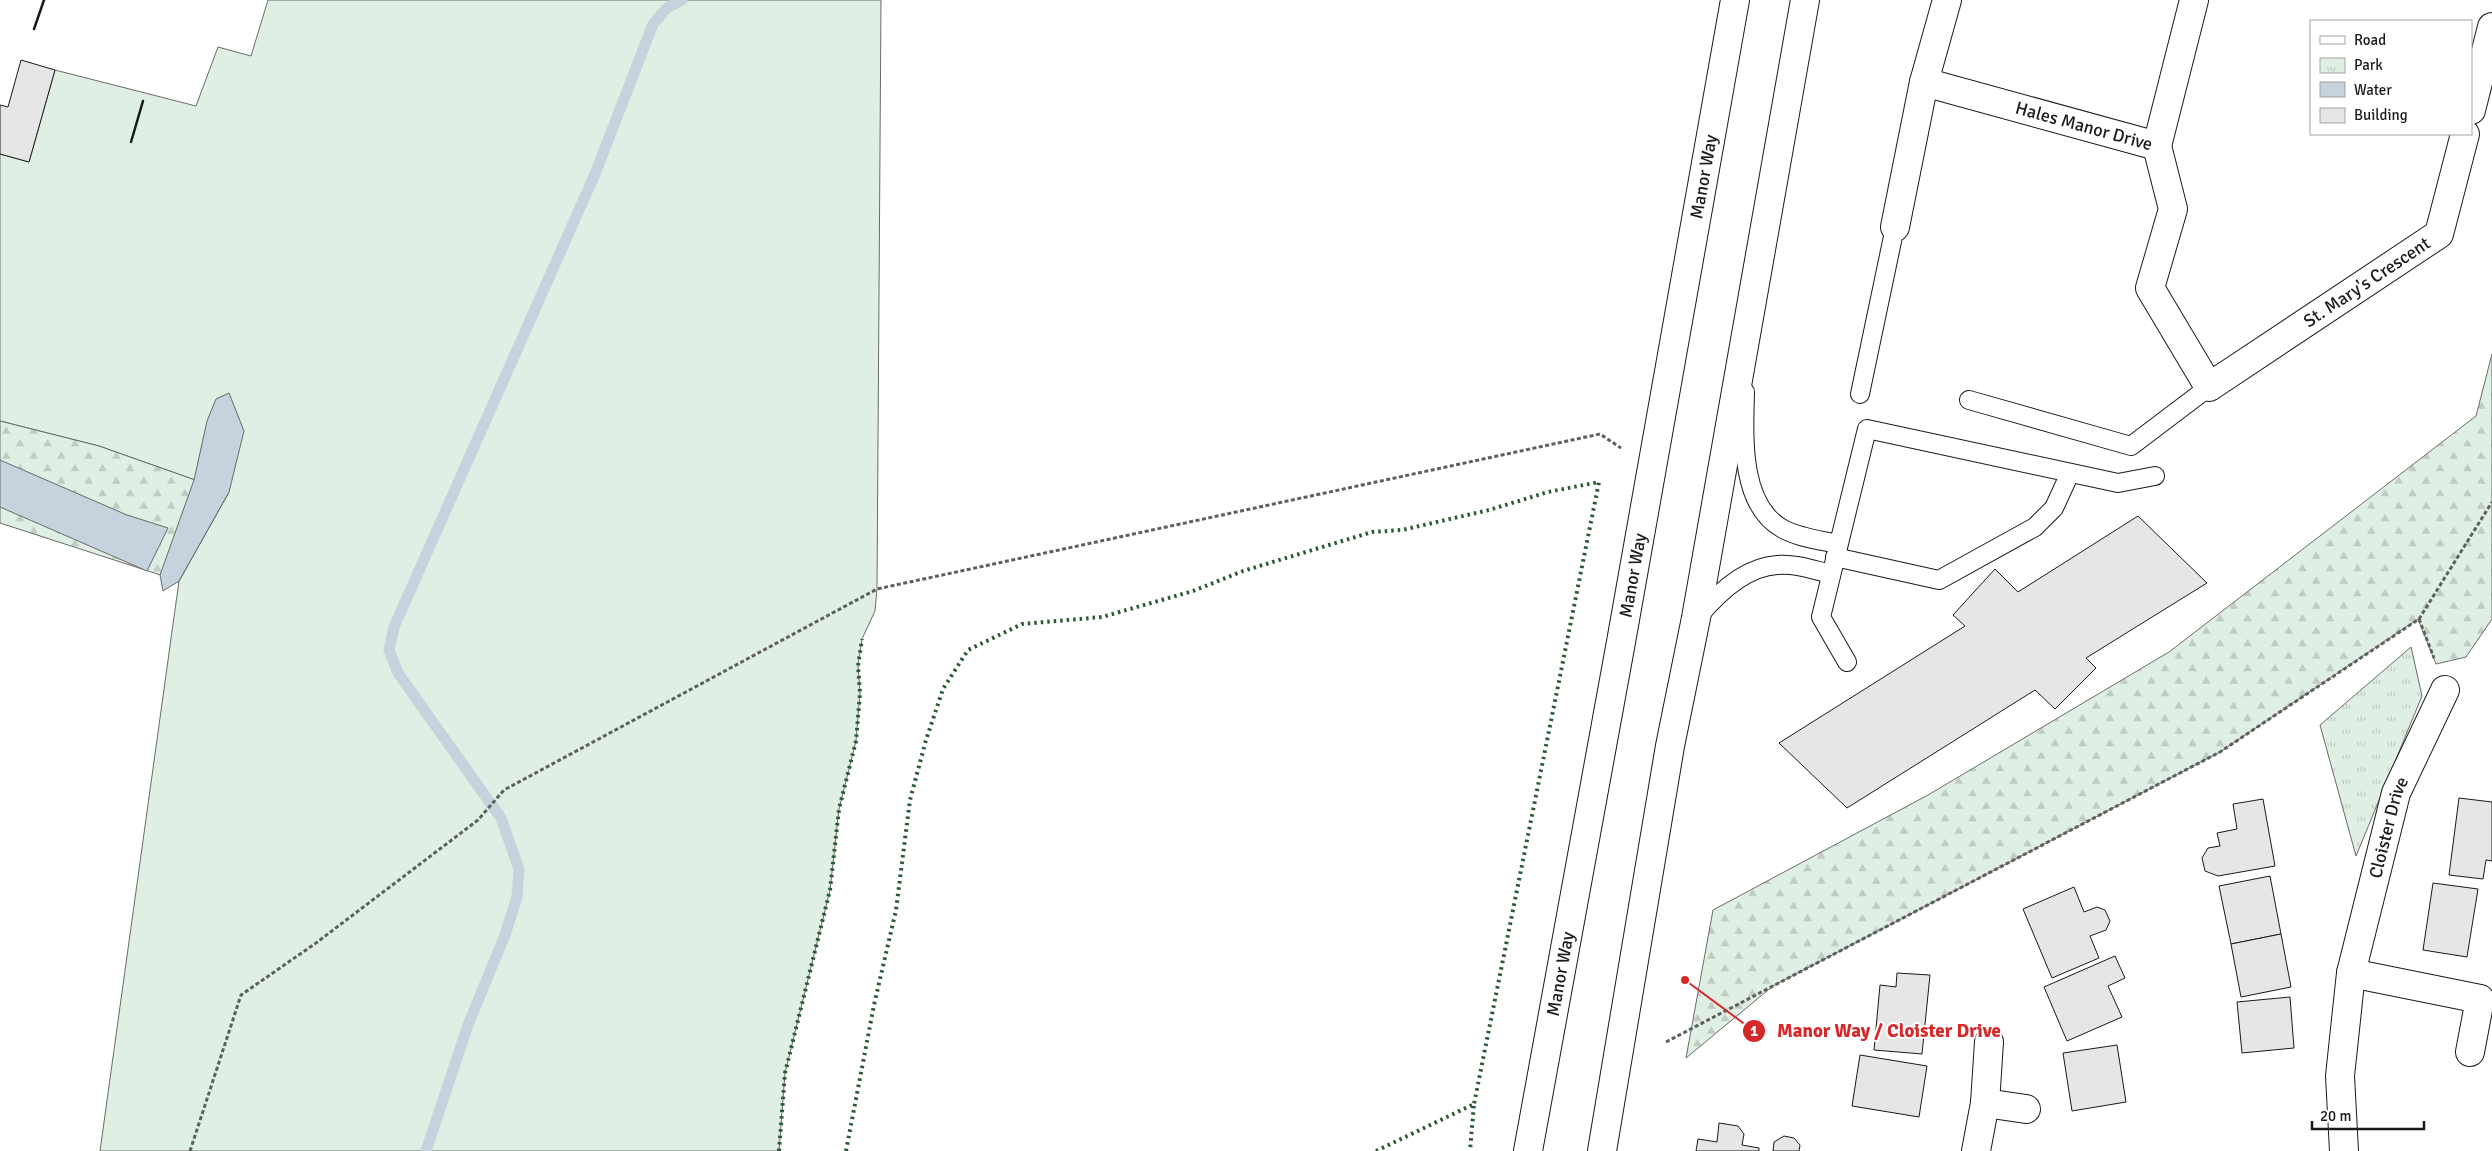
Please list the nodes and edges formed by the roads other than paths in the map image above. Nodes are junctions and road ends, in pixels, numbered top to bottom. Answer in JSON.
{"nodes":[{"id":1,"x":1734,"y":0,"type":"edge"},
{"id":2,"x":1805,"y":0,"type":"edge"},
{"id":3,"x":1947,"y":0,"type":"edge"},
{"id":4,"x":2194,"y":0,"type":"edge"},
{"id":5,"x":2492,"y":27,"type":"edge"},
{"id":6,"x":1924,"y":82,"type":"junction"},
{"id":7,"x":2472,"y":106,"type":"edge"},
{"id":8,"x":2465,"y":135,"type":"edge"},
{"id":9,"x":2157,"y":146,"type":"junction"},
{"id":10,"x":1895,"y":227,"type":"joint"},
{"id":11,"x":1747,"y":334,"type":"junction"},
{"id":12,"x":2209,"y":387,"type":"junction"},
{"id":13,"x":1860,"y":394,"type":"dead end"},
{"id":14,"x":1969,"y":400,"type":"dead end"},
{"id":15,"x":2070,"y":473,"type":"junction"},
{"id":16,"x":2155,"y":476,"type":"dead end"},
{"id":17,"x":1835,"y":558,"type":"junction"},
{"id":18,"x":1696,"y":618,"type":"junction"},
{"id":19,"x":1847,"y":662,"type":"dead end"},
{"id":20,"x":2445,"y":690,"type":"road end"},
{"id":21,"x":2351,"y":973,"type":"junction"},
{"id":22,"x":2486,"y":995,"type":"edge"},
{"id":23,"x":1989,"y":1042,"type":"dead end"},
{"id":24,"x":2470,"y":1052,"type":"dead end"},
{"id":25,"x":1985,"y":1103,"type":"junction"},
{"id":26,"x":2026,"y":1110,"type":"dead end"},
{"id":27,"x":1528,"y":1151,"type":"edge"},
{"id":28,"x":1602,"y":1151,"type":"edge"},
{"id":29,"x":1976,"y":1151,"type":"edge"},
{"id":30,"x":2344,"y":1151,"type":"edge"}],
"edges":[{"from":1,"to":27,"type":"main road","name":"Manor Way"},
{"from":2,"to":11,"type":"main road"},
{"from":3,"to":6,"type":"main road"},
{"from":4,"to":9,"type":"main road","name":"Hales Manor Drive"},
{"from":5,"to":7,"type":"main road"},
{"from":6,"to":9,"type":"main road","name":"Hales Manor Drive"},
{"from":6,"to":10,"type":"main road"},
{"from":8,"to":12,"type":"main road","name":"St. Mary's Crescent"},
{"from":9,"to":12,"type":"main road"},
{"from":10,"to":13,"type":"lane"},
{"from":11,"to":17,"type":"lane"},
{"from":11,"to":18,"type":"main road"},
{"from":12,"to":14,"type":"lane","name":"St. Mary's Crescent"},
{"from":15,"to":16,"type":"lane"},
{"from":15,"to":17,"type":"lane"},
{"from":15,"to":17,"type":"lane"},
{"from":17,"to":18,"type":"lane"},
{"from":17,"to":19,"type":"lane"},
{"from":18,"to":28,"type":"main road"},
{"from":20,"to":21,"type":"main road","name":"Cloister Drive"},
{"from":21,"to":22,"type":"main road"},
{"from":21,"to":30,"type":"main road","name":"Cloister Drive"},
{"from":22,"to":24,"type":"main road"},
{"from":23,"to":25,"type":"main road"},
{"from":25,"to":26,"type":"main road"},
{"from":25,"to":29,"type":"main road"}]}
